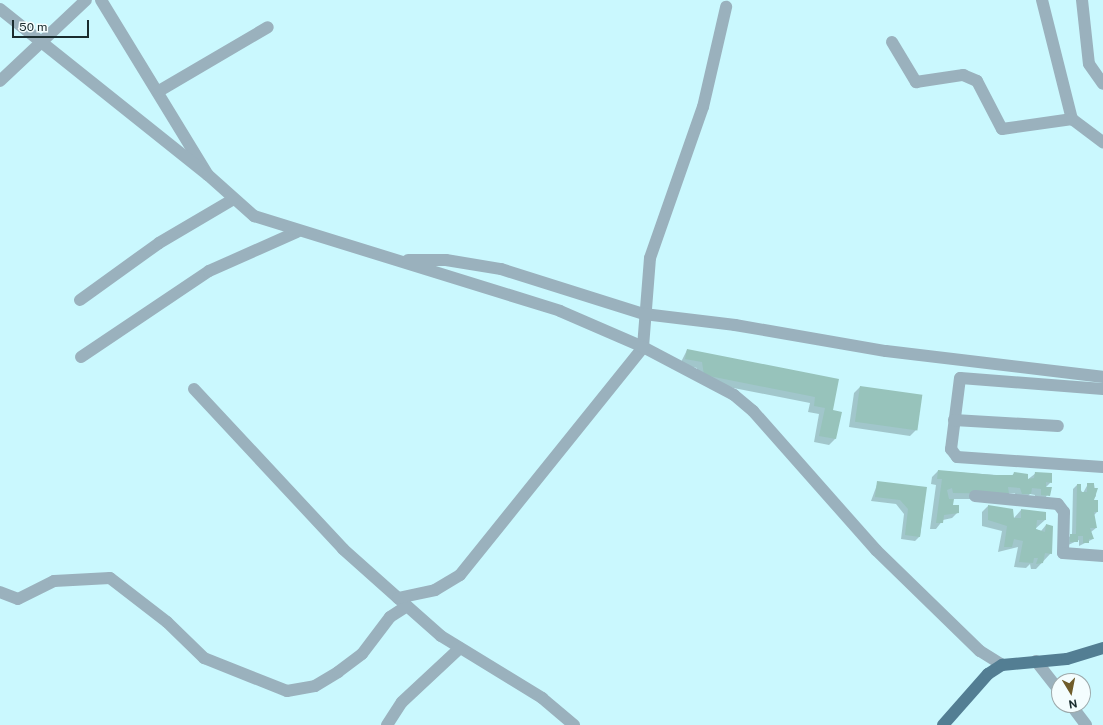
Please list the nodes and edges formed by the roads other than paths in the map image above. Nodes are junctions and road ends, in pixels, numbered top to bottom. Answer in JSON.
{"nodes":[{"id":1,"x":86,"y":0,"type":"edge"},
{"id":2,"x":101,"y":0,"type":"edge"},
{"id":3,"x":1042,"y":0,"type":"edge"},
{"id":4,"x":1082,"y":0,"type":"edge"},
{"id":5,"x":726,"y":7,"type":"dead end"},
{"id":6,"x":0,"y":9,"type":"edge"},
{"id":7,"x":268,"y":27,"type":"dead end"},
{"id":8,"x":41,"y":39,"type":"junction"},
{"id":9,"x":892,"y":42,"type":"dead end"},
{"id":10,"x":0,"y":81,"type":"edge"},
{"id":11,"x":1103,"y":84,"type":"edge"},
{"id":12,"x":159,"y":91,"type":"junction"},
{"id":13,"x":1072,"y":119,"type":"junction"},
{"id":14,"x":1103,"y":142,"type":"edge"},
{"id":15,"x":208,"y":175,"type":"junction"},
{"id":16,"x":232,"y":200,"type":"junction"},
{"id":17,"x":297,"y":232,"type":"junction"},
{"id":18,"x":395,"y":259,"type":"junction"},
{"id":19,"x":80,"y":300,"type":"dead end"},
{"id":20,"x":644,"y":314,"type":"junction"},
{"id":21,"x":643,"y":347,"type":"junction"},
{"id":22,"x":80,"y":357,"type":"dead end"},
{"id":23,"x":1103,"y":377,"type":"edge"},
{"id":24,"x":194,"y":389,"type":"dead end"},
{"id":25,"x":1103,"y":389,"type":"edge"},
{"id":26,"x":954,"y":420,"type":"junction"},
{"id":27,"x":1058,"y":426,"type":"dead end"},
{"id":28,"x":1103,"y":467,"type":"edge"},
{"id":29,"x":975,"y":496,"type":"dead end"},
{"id":30,"x":1103,"y":556,"type":"edge"},
{"id":31,"x":0,"y":592,"type":"edge"},
{"id":32,"x":403,"y":602,"type":"junction"},
{"id":33,"x":460,"y":648,"type":"junction"},
{"id":34,"x":1103,"y":648,"type":"edge"},
{"id":35,"x":1036,"y":661,"type":"junction"},
{"id":36,"x":1002,"y":665,"type":"junction"},
{"id":37,"x":1051,"y":680,"type":"edge"},
{"id":38,"x":1076,"y":713,"type":"edge"},
{"id":39,"x":387,"y":725,"type":"edge"},
{"id":40,"x":574,"y":725,"type":"edge"},
{"id":41,"x":943,"y":725,"type":"edge"},
{"id":42,"x":1086,"y":725,"type":"edge"}],
"edges":[{"from":1,"to":8,"type":"street"},
{"from":2,"to":12,"type":"street"},
{"from":3,"to":13,"type":"street"},
{"from":4,"to":11,"type":"street"},
{"from":5,"to":20,"type":"street"},
{"from":6,"to":8,"type":"street"},
{"from":7,"to":12,"type":"street"},
{"from":8,"to":10,"type":"street"},
{"from":8,"to":15,"type":"street"},
{"from":9,"to":13,"type":"street"},
{"from":12,"to":15,"type":"street"},
{"from":13,"to":14,"type":"street"},
{"from":15,"to":16,"type":"street"},
{"from":16,"to":17,"type":"street"},
{"from":16,"to":19,"type":"street"},
{"from":17,"to":18,"type":"street"},
{"from":17,"to":22,"type":"street"},
{"from":18,"to":20,"type":"street"},
{"from":18,"to":21,"type":"street"},
{"from":20,"to":21,"type":"street"},
{"from":20,"to":23,"type":"street"},
{"from":21,"to":32,"type":"street"},
{"from":21,"to":36,"type":"street"},
{"from":24,"to":32,"type":"street"},
{"from":25,"to":26,"type":"street"},
{"from":26,"to":27,"type":"street"},
{"from":26,"to":28,"type":"street"},
{"from":29,"to":30,"type":"street"},
{"from":31,"to":32,"type":"street"},
{"from":32,"to":33,"type":"street"},
{"from":33,"to":39,"type":"street"},
{"from":33,"to":40,"type":"street"},
{"from":34,"to":35,"type":"main road"},
{"from":35,"to":36,"type":"main road"},
{"from":35,"to":37,"type":"street"},
{"from":36,"to":41,"type":"main road"},
{"from":38,"to":42,"type":"street"}]}
